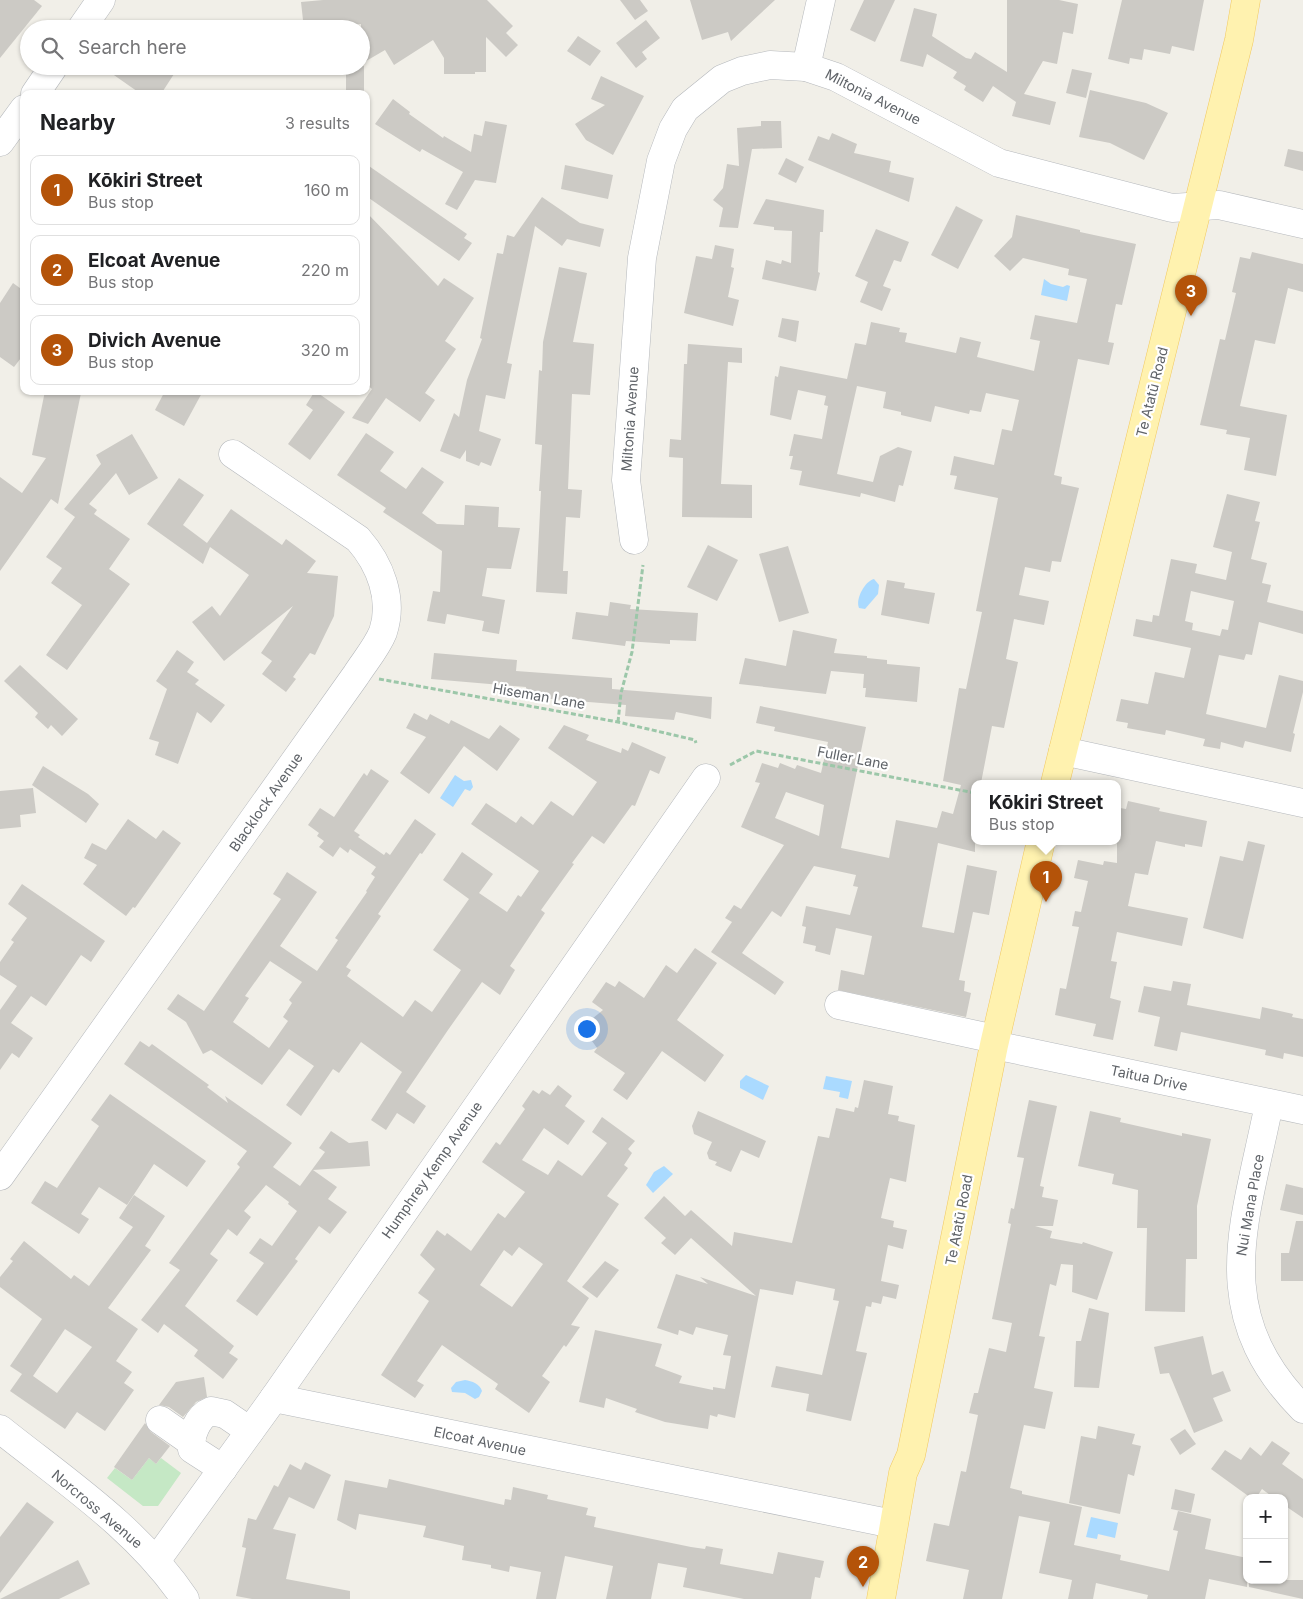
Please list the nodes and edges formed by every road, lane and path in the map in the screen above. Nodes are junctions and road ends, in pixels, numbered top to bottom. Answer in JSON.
{"nodes":[{"id":1,"x":101,"y":0,"type":"edge"},
{"id":2,"x":821,"y":0,"type":"edge"},
{"id":3,"x":1246,"y":0,"type":"edge"},
{"id":4,"x":87,"y":20,"type":"edge"},
{"id":5,"x":806,"y":67,"type":"junction"},
{"id":6,"x":48,"y":75,"type":"edge"},
{"id":7,"x":38,"y":90,"type":"edge"},
{"id":8,"x":20,"y":114,"type":"edge"},
{"id":9,"x":0,"y":142,"type":"edge"},
{"id":10,"x":1198,"y":206,"type":"junction"},
{"id":11,"x":1303,"y":224,"type":"edge"},
{"id":12,"x":233,"y":454,"type":"dead end"},
{"id":13,"x":639,"y":552,"type":"joint"},
{"id":14,"x":375,"y":678,"type":"dead end"},
{"id":15,"x":618,"y":722,"type":"junction"},
{"id":16,"x":696,"y":743,"type":"dead end"},
{"id":17,"x":1063,"y":750,"type":"junction"},
{"id":18,"x":718,"y":771,"type":"joint"},
{"id":19,"x":1056,"y":780,"type":"edge"},
{"id":20,"x":971,"y":792,"type":"edge"},
{"id":21,"x":1303,"y":803,"type":"edge"},
{"id":22,"x":1040,"y":845,"type":"edge"},
{"id":23,"x":839,"y":1005,"type":"dead end"},
{"id":24,"x":995,"y":1042,"type":"junction"},
{"id":25,"x":1269,"y":1104,"type":"junction"},
{"id":26,"x":1303,"y":1110,"type":"edge"},
{"id":27,"x":0,"y":1176,"type":"edge"},
{"id":28,"x":274,"y":1398,"type":"junction"},
{"id":29,"x":1303,"y":1409,"type":"edge"},
{"id":30,"x":160,"y":1420,"type":"dead end"},
{"id":31,"x":0,"y":1429,"type":"edge"},
{"id":32,"x":250,"y":1432,"type":"junction"},
{"id":33,"x":190,"y":1441,"type":"junction"},
{"id":34,"x":223,"y":1468,"type":"junction"},
{"id":35,"x":893,"y":1524,"type":"junction"},
{"id":36,"x":156,"y":1561,"type":"junction"},
{"id":37,"x":184,"y":1599,"type":"edge"},
{"id":38,"x":881,"y":1599,"type":"edge"}],
"edges":[{"from":1,"to":4,"type":"street"},
{"from":2,"to":5,"type":"street"},
{"from":3,"to":10,"type":"main road","name":"Te Atatū Road"},
{"from":5,"to":10,"type":"street","name":"Miltonia Avenue"},
{"from":5,"to":13,"type":"street","name":"Miltonia Avenue"},
{"from":6,"to":7,"type":"street"},
{"from":8,"to":9,"type":"street"},
{"from":10,"to":11,"type":"street","name":"Miltonia Avenue"},
{"from":10,"to":17,"type":"main road","name":"Te Atatū Road"},
{"from":12,"to":27,"type":"street","name":"Blacklock Avenue"},
{"from":13,"to":15,"type":"path"},
{"from":14,"to":15,"type":"path","name":"Hiseman Lane"},
{"from":15,"to":16,"type":"path","name":"Hiseman Lane"},
{"from":17,"to":19,"type":"main road","name":"Te Atatū Road"},
{"from":17,"to":21,"type":"street"},
{"from":18,"to":20,"type":"path","name":"Fuller Lane"},
{"from":18,"to":28,"type":"street","name":"Humphrey Kemp Avenue"},
{"from":22,"to":24,"type":"main road","name":"Te Atatū Road"},
{"from":23,"to":24,"type":"street","name":"Taitua Drive"},
{"from":24,"to":25,"type":"street","name":"Taitua Drive"},
{"from":24,"to":35,"type":"main road","name":"Te Atatū Road"},
{"from":25,"to":26,"type":"street","name":"Taitua Drive"},
{"from":25,"to":29,"type":"street","name":"Nui Mana Place"},
{"from":28,"to":32,"type":"street","name":"Humphrey Kemp Avenue"},
{"from":28,"to":35,"type":"street","name":"Elcoat Avenue"},
{"from":30,"to":33,"type":"street"},
{"from":31,"to":36,"type":"street","name":"Norcross Avenue"},
{"from":32,"to":33,"type":"street"},
{"from":32,"to":34,"type":"street","name":"Humphrey Kemp Avenue"},
{"from":33,"to":34,"type":"street"},
{"from":34,"to":36,"type":"street","name":"Humphrey Kemp Avenue"},
{"from":35,"to":38,"type":"main road","name":"Te Atatū Road"},
{"from":36,"to":37,"type":"street","name":"Norcross Avenue"}]}
